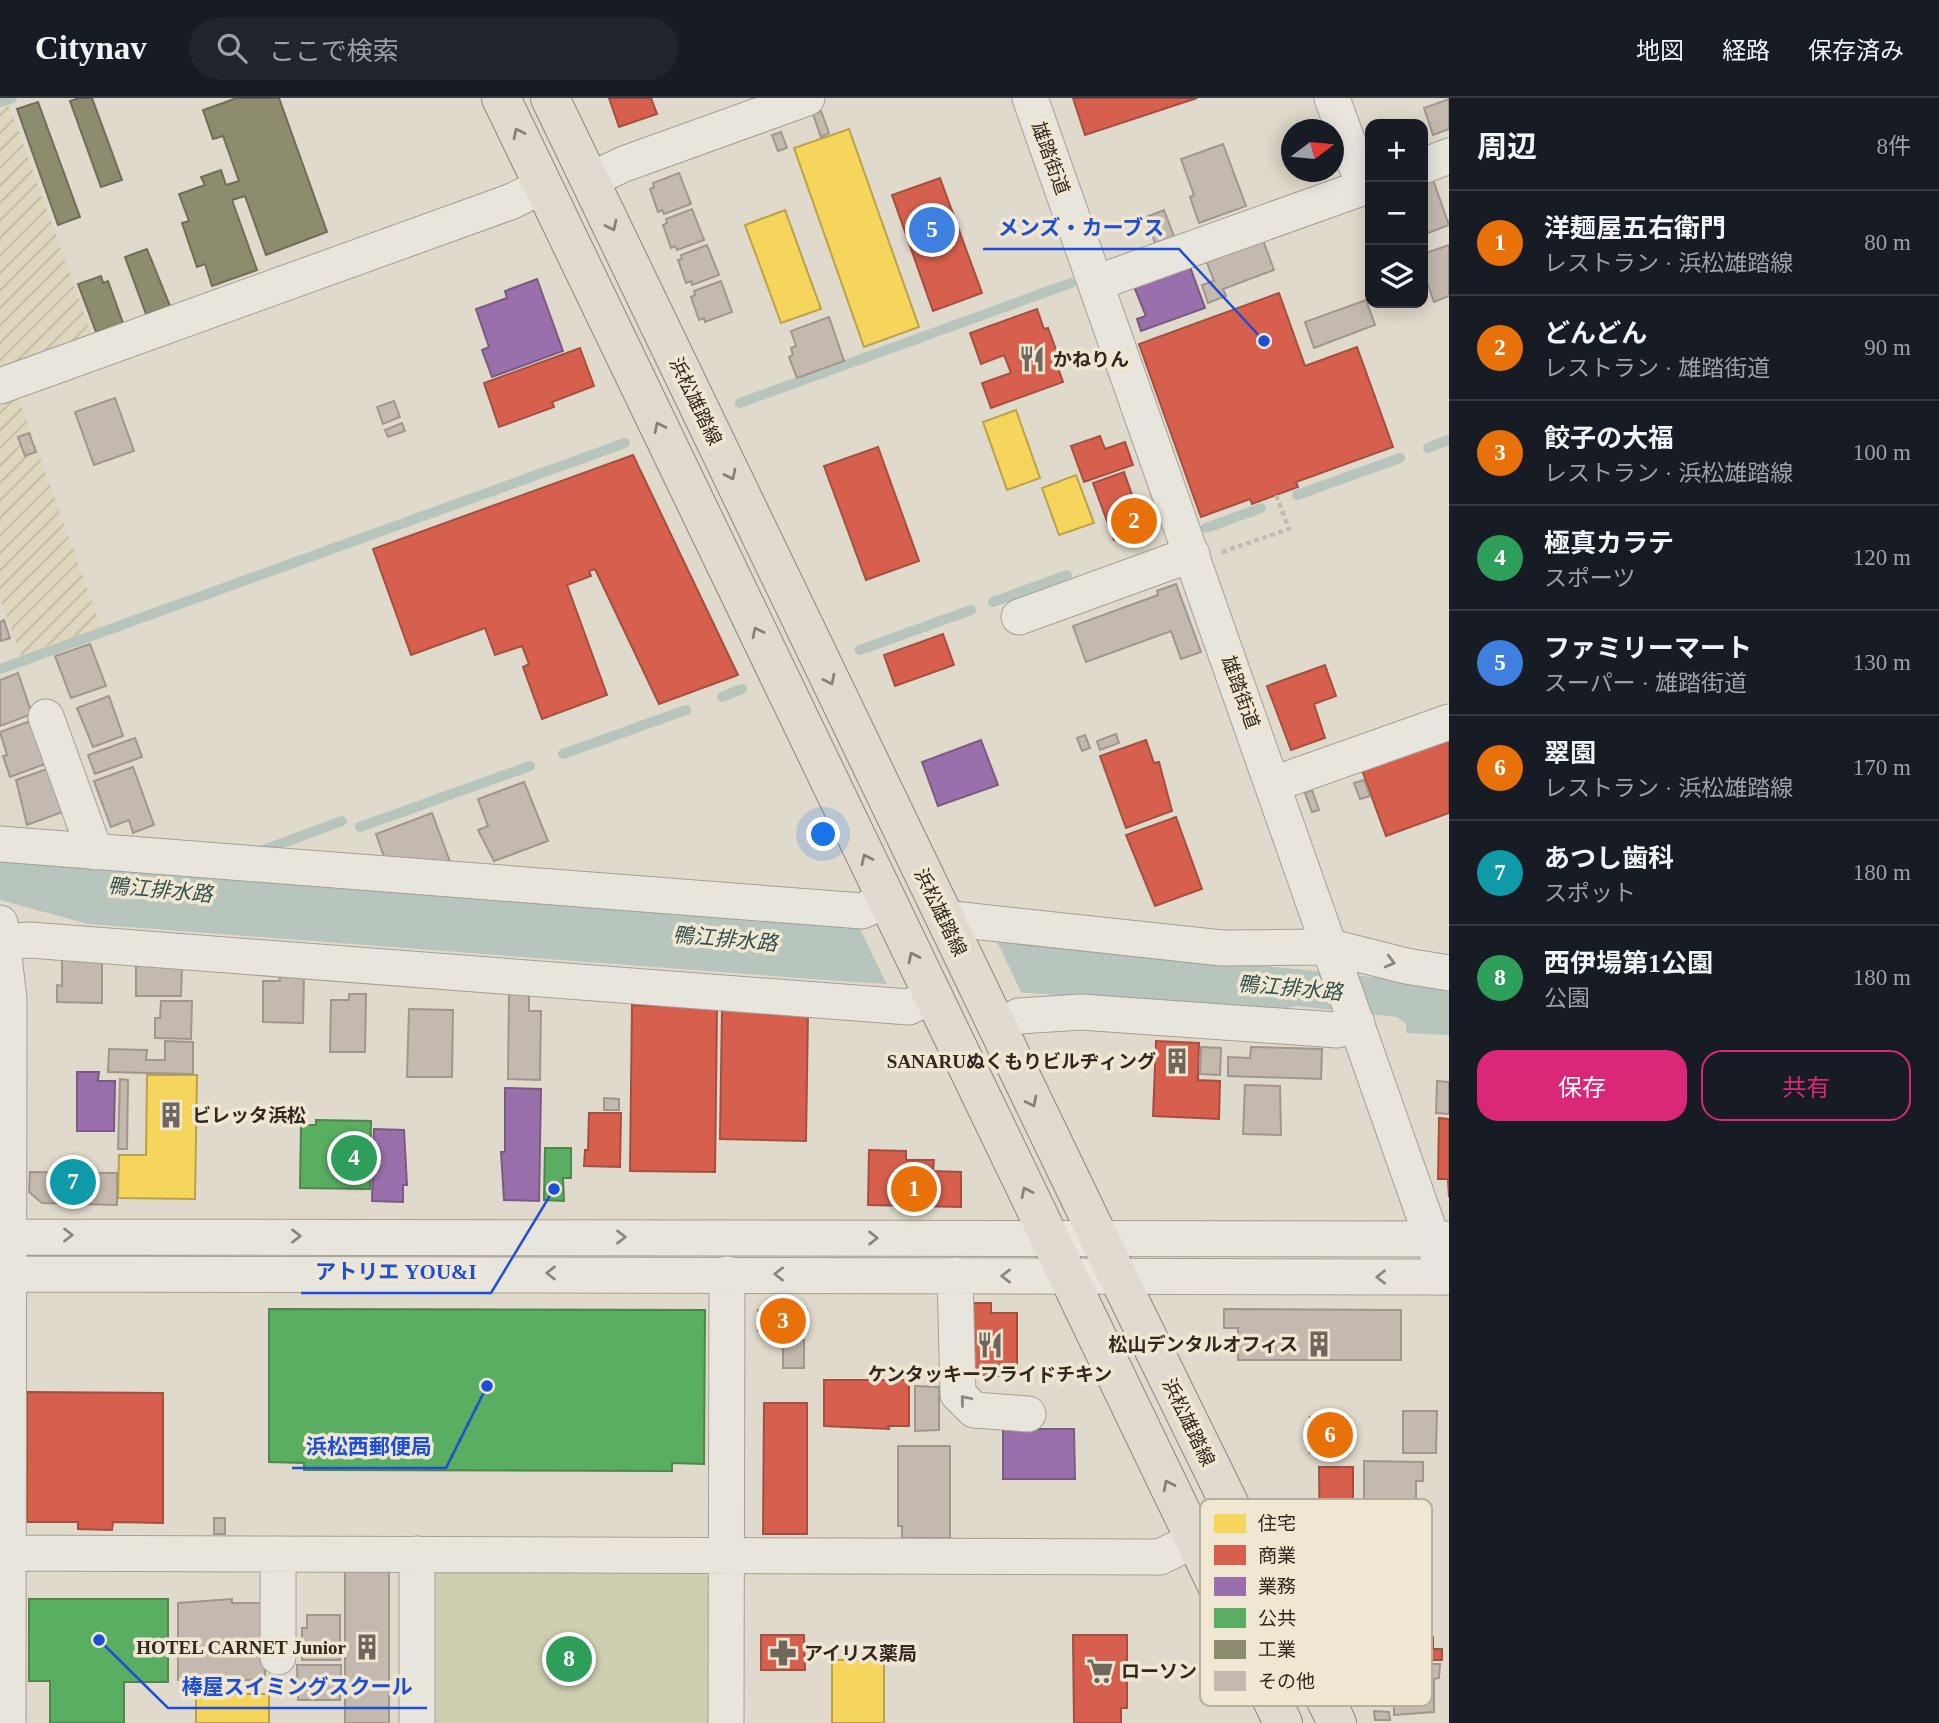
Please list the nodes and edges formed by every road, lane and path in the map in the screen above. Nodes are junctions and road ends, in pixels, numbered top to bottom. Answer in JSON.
{"nodes":[{"id":1,"x":501,"y":98,"type":"edge"},
{"id":2,"x":550,"y":98,"type":"edge"},
{"id":3,"x":807,"y":98,"type":"edge"},
{"id":4,"x":1030,"y":98,"type":"edge"},
{"id":5,"x":1332,"y":98,"type":"edge"},
{"id":6,"x":1449,"y":156,"type":"edge"},
{"id":7,"x":1428,"y":164,"type":"edge"},
{"id":8,"x":590,"y":180,"type":"junction"},
{"id":9,"x":1365,"y":182,"type":"edge"},
{"id":10,"x":543,"y":186,"type":"junction"},
{"id":11,"x":1365,"y":187,"type":"edge"},
{"id":12,"x":1096,"y":283,"type":"junction"},
{"id":13,"x":0,"y":386,"type":"edge"},
{"id":14,"x":1276,"y":495,"type":"dead end"},
{"id":15,"x":1203,"y":554,"type":"junction"},
{"id":16,"x":1019,"y":617,"type":"dead end"},
{"id":17,"x":47,"y":717,"type":"dead end"},
{"id":18,"x":1449,"y":722,"type":"edge"},
{"id":19,"x":1274,"y":784,"type":"junction"},
{"id":20,"x":0,"y":844,"type":"edge"},
{"id":21,"x":95,"y":852,"type":"junction"},
{"id":22,"x":890,"y":910,"type":"junction"},
{"id":23,"x":945,"y":921,"type":"junction"},
{"id":24,"x":2,"y":933,"type":"edge"},
{"id":25,"x":1335,"y":957,"type":"junction"},
{"id":26,"x":1449,"y":973,"type":"edge"},
{"id":27,"x":931,"y":994,"type":"junction"},
{"id":28,"x":5,"y":999,"type":"edge"},
{"id":29,"x":989,"y":1012,"type":"junction"},
{"id":30,"x":1356,"y":1018,"type":"junction"},
{"id":31,"x":4,"y":1237,"type":"edge"},
{"id":32,"x":1048,"y":1238,"type":"junction"},
{"id":33,"x":1099,"y":1238,"type":"junction"},
{"id":34,"x":1441,"y":1239,"type":"edge"},
{"id":35,"x":4,"y":1274,"type":"edge"},
{"id":36,"x":727,"y":1274,"type":"junction"},
{"id":37,"x":955,"y":1275,"type":"junction"},
{"id":38,"x":1067,"y":1276,"type":"junction"},
{"id":39,"x":1117,"y":1276,"type":"junction"},
{"id":40,"x":1448,"y":1280,"type":"edge"},
{"id":41,"x":1028,"y":1413,"type":"dead end"},
{"id":42,"x":1227,"y":1499,"type":"edge"},
{"id":43,"x":1194,"y":1540,"type":"junction"},
{"id":44,"x":1200,"y":1552,"type":"edge"},
{"id":45,"x":4,"y":1553,"type":"edge"},
{"id":46,"x":278,"y":1554,"type":"junction"},
{"id":47,"x":417,"y":1554,"type":"junction"},
{"id":48,"x":726,"y":1555,"type":"junction"},
{"id":49,"x":278,"y":1657,"type":"dead end"},
{"id":50,"x":1275,"y":1706,"type":"edge"},
{"id":51,"x":1329,"y":1706,"type":"edge"},
{"id":52,"x":8,"y":1723,"type":"edge"},
{"id":53,"x":417,"y":1723,"type":"edge"},
{"id":54,"x":726,"y":1723,"type":"edge"},
{"id":55,"x":1283,"y":1723,"type":"edge"},
{"id":56,"x":1337,"y":1723,"type":"edge"}],
"edges":[{"from":10,"to":1,"type":"main road","one_way":true},
{"from":2,"to":8,"type":"main road","name":"浜松雄踏線"},
{"from":3,"to":8,"type":"street"},
{"from":4,"to":12,"type":"street","name":"雄踏街道"},
{"from":5,"to":9,"type":"street"},
{"from":6,"to":7,"type":"street"},
{"from":8,"to":23,"type":"main road","name":"浜松雄踏線","one_way":true},
{"from":10,"to":13,"type":"street"},
{"from":22,"to":10,"type":"main road","one_way":true},
{"from":11,"to":12,"type":"street"},
{"from":12,"to":15,"type":"street","name":"雄踏街道"},
{"from":14,"to":15,"type":"path"},
{"from":15,"to":16,"type":"street"},
{"from":15,"to":19,"type":"street","name":"雄踏街道"},
{"from":17,"to":21,"type":"street"},
{"from":18,"to":19,"type":"street"},
{"from":19,"to":25,"type":"street","name":"雄踏街道"},
{"from":20,"to":21,"type":"street"},
{"from":21,"to":22,"type":"street"},
{"from":27,"to":22,"type":"main road","one_way":true},
{"from":23,"to":25,"type":"street"},
{"from":23,"to":29,"type":"main road","name":"浜松雄踏線"},
{"from":24,"to":27,"type":"street"},
{"from":24,"to":28,"type":"street"},
{"from":25,"to":26,"type":"street","one_way":true},
{"from":25,"to":30,"type":"street","name":"雄踏街道"},
{"from":32,"to":27,"type":"main road","one_way":true},
{"from":28,"to":31,"type":"street"},
{"from":29,"to":30,"type":"street"},
{"from":29,"to":33,"type":"main road","name":"浜松雄踏線","one_way":true},
{"from":30,"to":34,"type":"street","name":"雄踏街道"},
{"from":31,"to":32,"type":"street","one_way":true},
{"from":31,"to":35,"type":"street"},
{"from":32,"to":33,"type":"street"},
{"from":32,"to":38,"type":"main road"},
{"from":33,"to":34,"type":"street"},
{"from":33,"to":39,"type":"main road","name":"浜松雄踏線"},
{"from":34,"to":40,"type":"street","name":"雄踏街道"},
{"from":36,"to":35,"type":"street","one_way":true},
{"from":35,"to":45,"type":"street"},
{"from":37,"to":36,"type":"street","one_way":true},
{"from":36,"to":48,"type":"street"},
{"from":38,"to":37,"type":"street","one_way":true},
{"from":41,"to":37,"type":"street","one_way":true},
{"from":38,"to":39,"type":"street"},
{"from":43,"to":38,"type":"main road","one_way":true},
{"from":40,"to":39,"type":"street","one_way":true},
{"from":39,"to":42,"type":"main road","name":"浜松雄踏線"},
{"from":43,"to":44,"type":"main road"},
{"from":43,"to":48,"type":"street"},
{"from":45,"to":46,"type":"street"},
{"from":45,"to":52,"type":"street"},
{"from":46,"to":47,"type":"street"},
{"from":46,"to":49,"type":"street"},
{"from":47,"to":48,"type":"street"},
{"from":47,"to":53,"type":"street"},
{"from":48,"to":54,"type":"street"},
{"from":50,"to":55,"type":"main road"},
{"from":51,"to":56,"type":"main road","name":"浜松雄踏線"}]}
